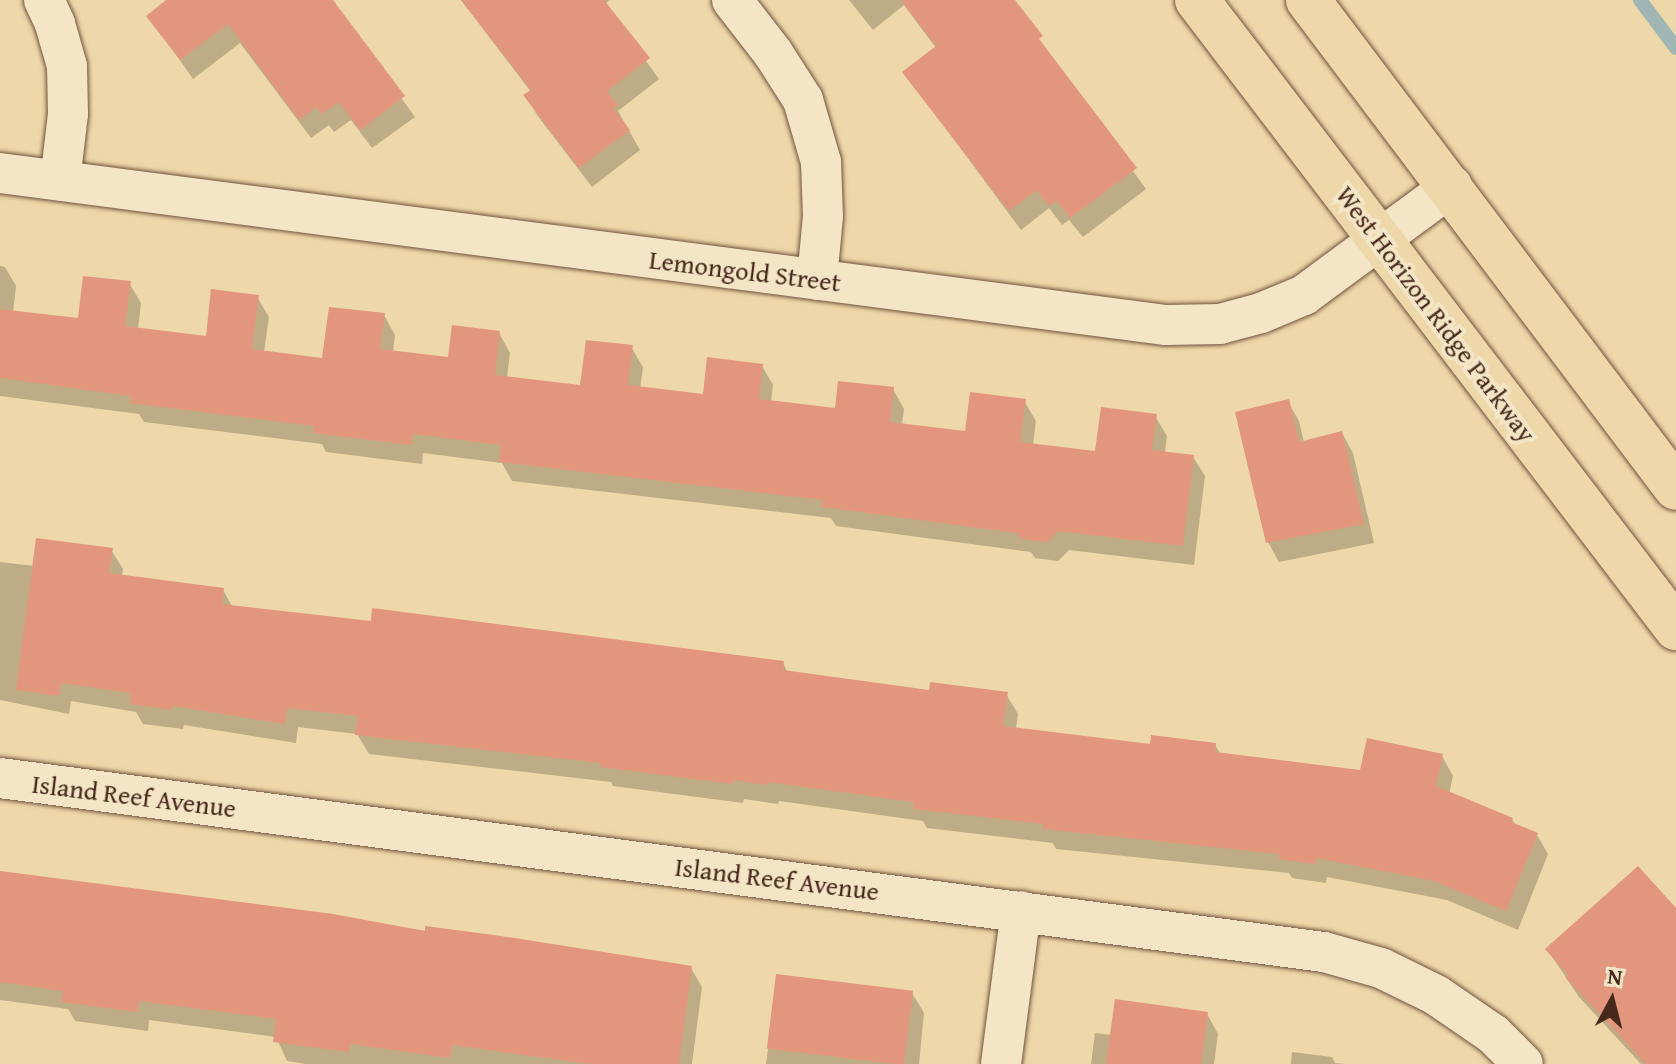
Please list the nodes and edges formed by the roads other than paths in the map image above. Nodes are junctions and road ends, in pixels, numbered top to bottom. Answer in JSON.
{"nodes":[{"id":1,"x":44,"y":0,"type":"edge"},
{"id":2,"x":732,"y":0,"type":"edge"},
{"id":3,"x":1197,"y":0,"type":"edge"},
{"id":4,"x":1308,"y":0,"type":"edge"},
{"id":5,"x":0,"y":173,"type":"edge"},
{"id":6,"x":60,"y":181,"type":"junction"},
{"id":7,"x":1452,"y":186,"type":"junction"},
{"id":8,"x":1378,"y":239,"type":"junction"},
{"id":9,"x":817,"y":280,"type":"junction"},
{"id":10,"x":1676,"y":488,"type":"edge"},
{"id":11,"x":1676,"y":628,"type":"edge"},
{"id":12,"x":0,"y":778,"type":"edge"},
{"id":13,"x":1021,"y":911,"type":"junction"},
{"id":14,"x":1001,"y":1064,"type":"edge"},
{"id":15,"x":1523,"y":1064,"type":"edge"}],
"edges":[{"from":1,"to":6,"type":"street"},
{"from":2,"to":9,"type":"street"},
{"from":3,"to":8,"type":"main road","name":"West Horizon Ridge Parkway"},
{"from":4,"to":7,"type":"main road"},
{"from":5,"to":6,"type":"street","name":"Lemongold Street"},
{"from":6,"to":9,"type":"street","name":"Lemongold Street"},
{"from":7,"to":8,"type":"street","name":"Lemongold Street"},
{"from":7,"to":10,"type":"main road"},
{"from":8,"to":9,"type":"street","name":"Lemongold Street"},
{"from":8,"to":11,"type":"main road","name":"West Horizon Ridge Parkway"},
{"from":12,"to":13,"type":"street","name":"Island Reef Avenue"},
{"from":13,"to":14,"type":"street"},
{"from":13,"to":15,"type":"street","name":"Island Reef Avenue"}]}
